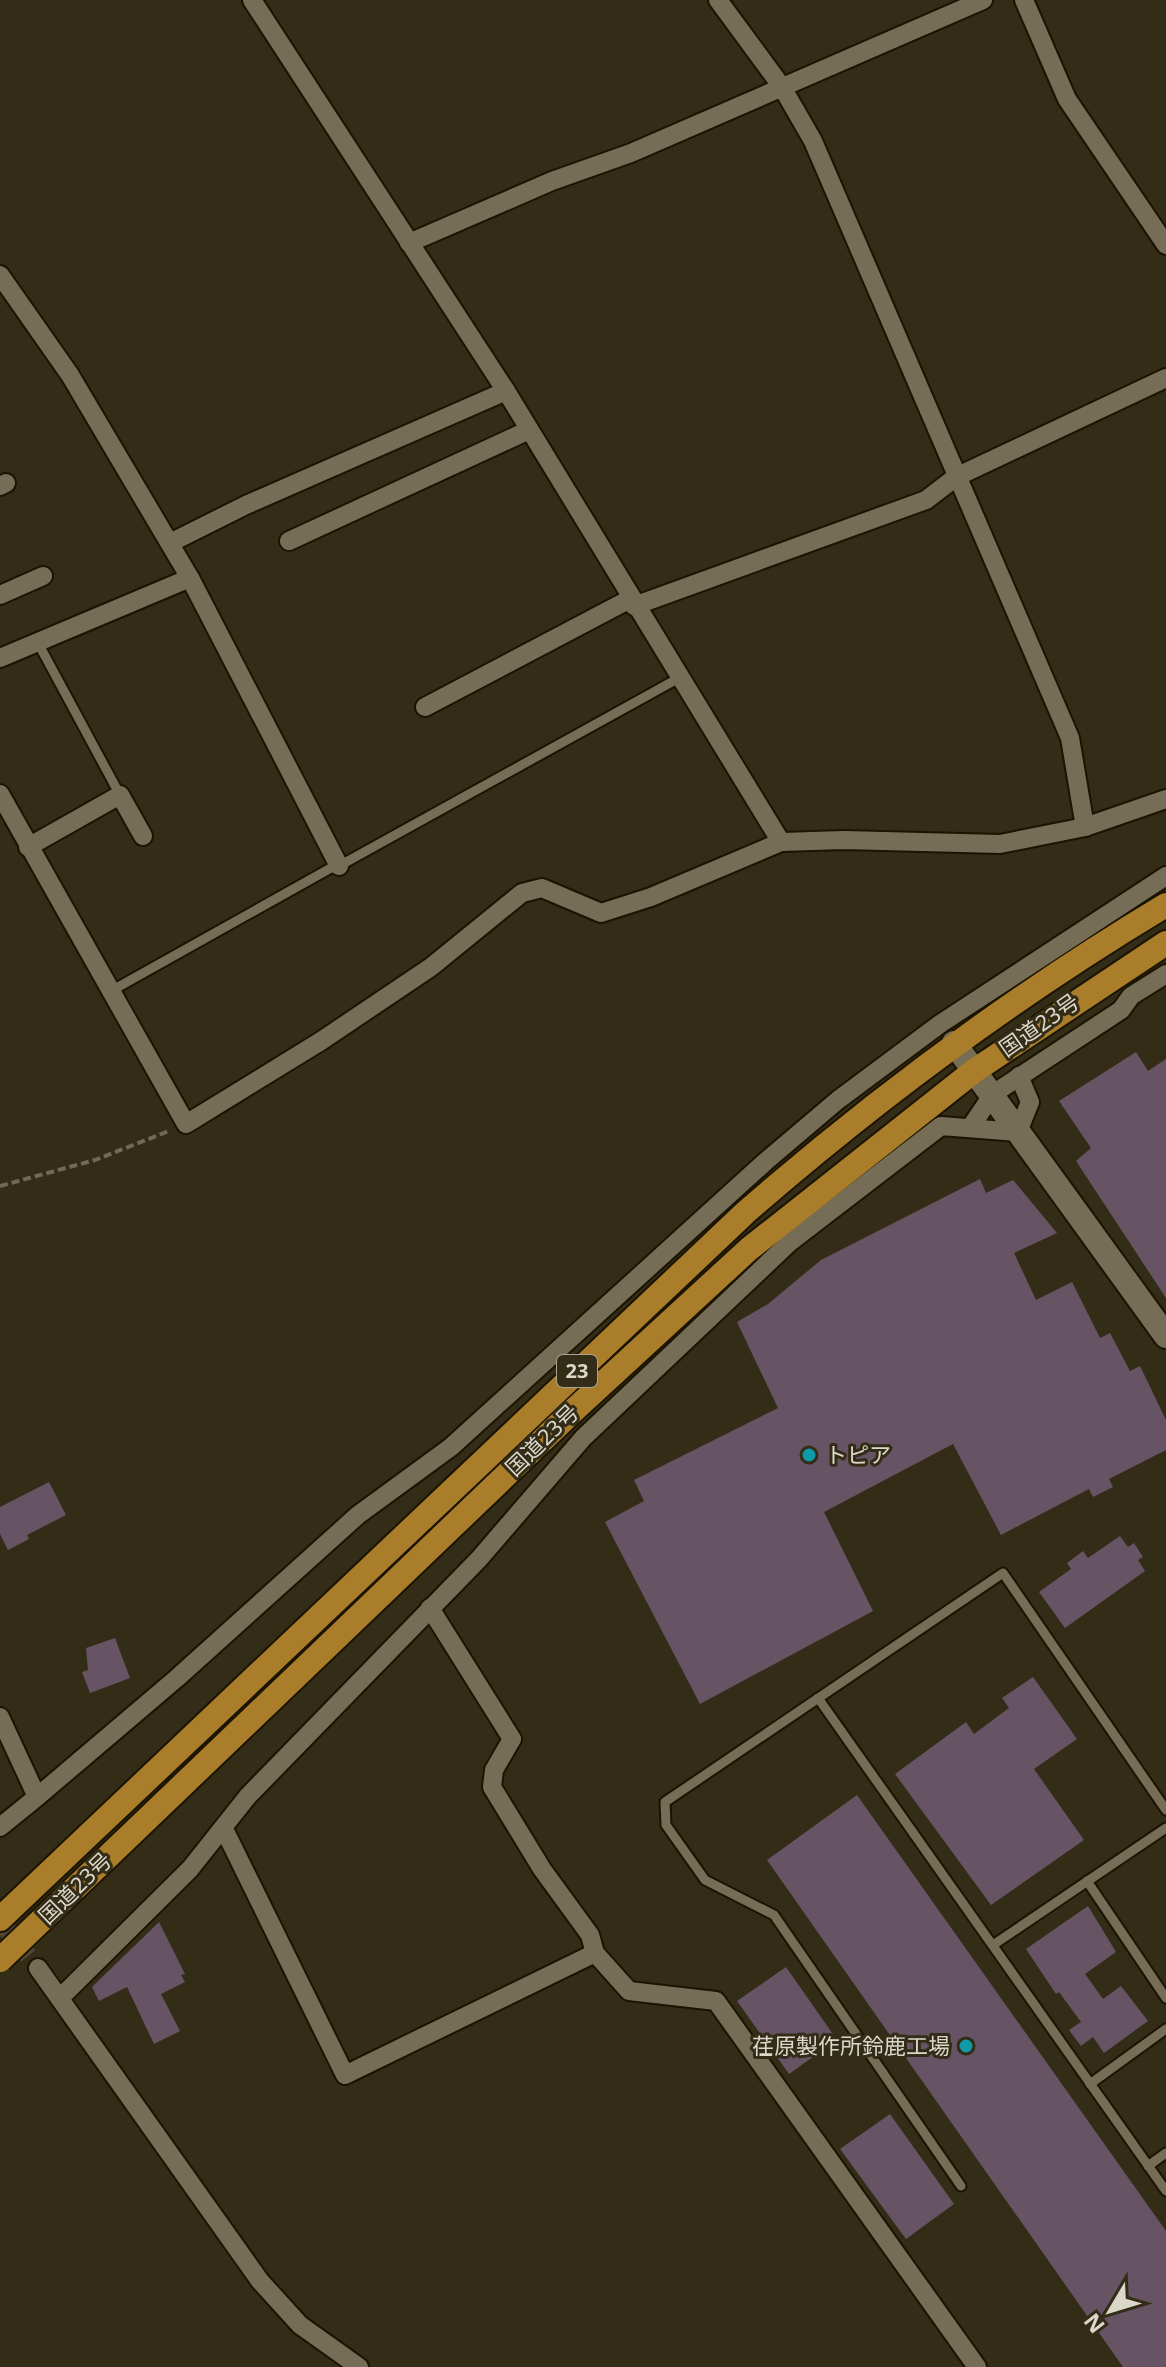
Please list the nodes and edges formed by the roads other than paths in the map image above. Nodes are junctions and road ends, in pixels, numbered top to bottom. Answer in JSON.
{"nodes":[{"id":1,"x":252,"y":0,"type":"edge"},
{"id":2,"x":718,"y":0,"type":"edge"},
{"id":3,"x":983,"y":0,"type":"edge"},
{"id":4,"x":1024,"y":0,"type":"edge"},
{"id":5,"x":782,"y":87,"type":"junction"},
{"id":6,"x":409,"y":243,"type":"junction"},
{"id":7,"x":1166,"y":245,"type":"edge"},
{"id":8,"x":3,"y":286,"type":"edge"},
{"id":9,"x":1166,"y":378,"type":"edge"},
{"id":10,"x":506,"y":391,"type":"junction"},
{"id":11,"x":529,"y":430,"type":"junction"},
{"id":12,"x":956,"y":477,"type":"junction"},
{"id":13,"x":289,"y":541,"type":"dead end"},
{"id":14,"x":170,"y":543,"type":"junction"},
{"id":15,"x":43,"y":576,"type":"dead end"},
{"id":16,"x":190,"y":578,"type":"junction"},
{"id":17,"x":0,"y":595,"type":"edge"},
{"id":18,"x":632,"y":602,"type":"junction"},
{"id":19,"x":38,"y":643,"type":"junction"},
{"id":20,"x":0,"y":658,"type":"edge"},
{"id":21,"x":679,"y":678,"type":"junction"},
{"id":22,"x":425,"y":707,"type":"dead end"},
{"id":23,"x":0,"y":794,"type":"edge"},
{"id":24,"x":120,"y":795,"type":"junction"},
{"id":25,"x":1166,"y":799,"type":"edge"},
{"id":26,"x":1085,"y":827,"type":"junction"},
{"id":27,"x":143,"y":836,"type":"dead end"},
{"id":28,"x":781,"y":842,"type":"junction"},
{"id":29,"x":28,"y":847,"type":"junction"},
{"id":30,"x":339,"y":865,"type":"junction"},
{"id":31,"x":1166,"y":876,"type":"edge"},
{"id":32,"x":1166,"y":905,"type":"edge"},
{"id":33,"x":1166,"y":943,"type":"edge"},
{"id":34,"x":1116,"y":974,"type":"junction"},
{"id":35,"x":1166,"y":974,"type":"edge"},
{"id":36,"x":111,"y":991,"type":"junction"},
{"id":37,"x":1131,"y":996,"type":"junction"},
{"id":38,"x":954,"y":1043,"type":"junction"},
{"id":39,"x":974,"y":1071,"type":"junction"},
{"id":40,"x":1019,"y":1076,"type":"junction"},
{"id":41,"x":993,"y":1094,"type":"junction"},
{"id":42,"x":970,"y":1128,"type":"junction"},
{"id":43,"x":1018,"y":1132,"type":"junction"},
{"id":44,"x":1166,"y":1336,"type":"edge"},
{"id":45,"x":430,"y":1608,"type":"junction"},
{"id":46,"x":818,"y":1698,"type":"junction"},
{"id":47,"x":0,"y":1717,"type":"edge"},
{"id":48,"x":37,"y":1797,"type":"junction"},
{"id":49,"x":1166,"y":1810,"type":"edge"},
{"id":50,"x":0,"y":1827,"type":"edge"},
{"id":51,"x":1166,"y":1828,"type":"edge"},
{"id":52,"x":224,"y":1829,"type":"junction"},
{"id":53,"x":1087,"y":1881,"type":"junction"},
{"id":54,"x":0,"y":1919,"type":"edge"},
{"id":55,"x":993,"y":1945,"type":"junction"},
{"id":56,"x":595,"y":1953,"type":"junction"},
{"id":57,"x":0,"y":1960,"type":"edge"},
{"id":58,"x":38,"y":1968,"type":"tunnel mouth"},
{"id":59,"x":60,"y":1998,"type":"junction"},
{"id":60,"x":1166,"y":1998,"type":"edge"},
{"id":61,"x":1166,"y":2029,"type":"edge"},
{"id":62,"x":1090,"y":2084,"type":"junction"},
{"id":63,"x":1166,"y":2153,"type":"edge"},
{"id":64,"x":1148,"y":2166,"type":"junction"},
{"id":65,"x":961,"y":2186,"type":"dead end"},
{"id":66,"x":1166,"y":2191,"type":"edge"},
{"id":67,"x":359,"y":2367,"type":"edge"},
{"id":68,"x":977,"y":2367,"type":"edge"}],
"edges":[{"from":1,"to":6,"type":"street"},
{"from":2,"to":5,"type":"street"},
{"from":3,"to":5,"type":"street"},
{"from":4,"to":7,"type":"street"},
{"from":5,"to":6,"type":"street"},
{"from":5,"to":12,"type":"street"},
{"from":6,"to":10,"type":"street"},
{"from":8,"to":14,"type":"street"},
{"from":9,"to":12,"type":"street"},
{"from":10,"to":11,"type":"street"},
{"from":10,"to":14,"type":"street"},
{"from":11,"to":13,"type":"street"},
{"from":11,"to":18,"type":"street"},
{"from":12,"to":18,"type":"street"},
{"from":12,"to":26,"type":"street"},
{"from":14,"to":16,"type":"street"},
{"from":15,"to":17,"type":"street"},
{"from":16,"to":19,"type":"street"},
{"from":16,"to":30,"type":"street"},
{"from":18,"to":21,"type":"street"},
{"from":18,"to":22,"type":"street"},
{"from":19,"to":20,"type":"street"},
{"from":19,"to":24,"type":"lane"},
{"from":21,"to":28,"type":"street"},
{"from":21,"to":30,"type":"lane"},
{"from":23,"to":29,"type":"street"},
{"from":24,"to":27,"type":"street"},
{"from":24,"to":29,"type":"street"},
{"from":25,"to":26,"type":"street"},
{"from":26,"to":28,"type":"street"},
{"from":28,"to":36,"type":"street"},
{"from":29,"to":36,"type":"street"},
{"from":30,"to":36,"type":"lane"},
{"from":31,"to":48,"type":"street"},
{"from":32,"to":38,"type":"highway","name":"国道23号","number":"23"},
{"from":33,"to":34,"type":"highway","name":"国道23号","number":"23"},
{"from":34,"to":37,"type":"street"},
{"from":34,"to":39,"type":"highway","name":"国道23号","number":"23"},
{"from":35,"to":37,"type":"street"},
{"from":37,"to":40,"type":"street"},
{"from":38,"to":39,"type":"street"},
{"from":38,"to":54,"type":"highway","name":"国道23号","number":"23"},
{"from":39,"to":41,"type":"street"},
{"from":39,"to":57,"type":"highway","name":"国道23号","number":"23","bridge":true},
{"from":40,"to":41,"type":"street"},
{"from":40,"to":43,"type":"street"},
{"from":41,"to":42,"type":"street"},
{"from":41,"to":43,"type":"street"},
{"from":42,"to":43,"type":"street"},
{"from":42,"to":45,"type":"street"},
{"from":43,"to":44,"type":"street"},
{"from":45,"to":52,"type":"street"},
{"from":45,"to":56,"type":"street"},
{"from":46,"to":49,"type":"lane"},
{"from":46,"to":55,"type":"lane"},
{"from":46,"to":65,"type":"lane"},
{"from":47,"to":48,"type":"street"},
{"from":48,"to":50,"type":"street"},
{"from":51,"to":53,"type":"lane"},
{"from":52,"to":56,"type":"street"},
{"from":52,"to":59,"type":"street"},
{"from":53,"to":55,"type":"lane"},
{"from":53,"to":60,"type":"lane"},
{"from":55,"to":62,"type":"lane"},
{"from":56,"to":68,"type":"street"},
{"from":58,"to":59,"type":"street"},
{"from":59,"to":67,"type":"street"},
{"from":61,"to":62,"type":"lane"},
{"from":62,"to":64,"type":"lane"},
{"from":63,"to":64,"type":"lane"},
{"from":64,"to":66,"type":"lane"}]}
